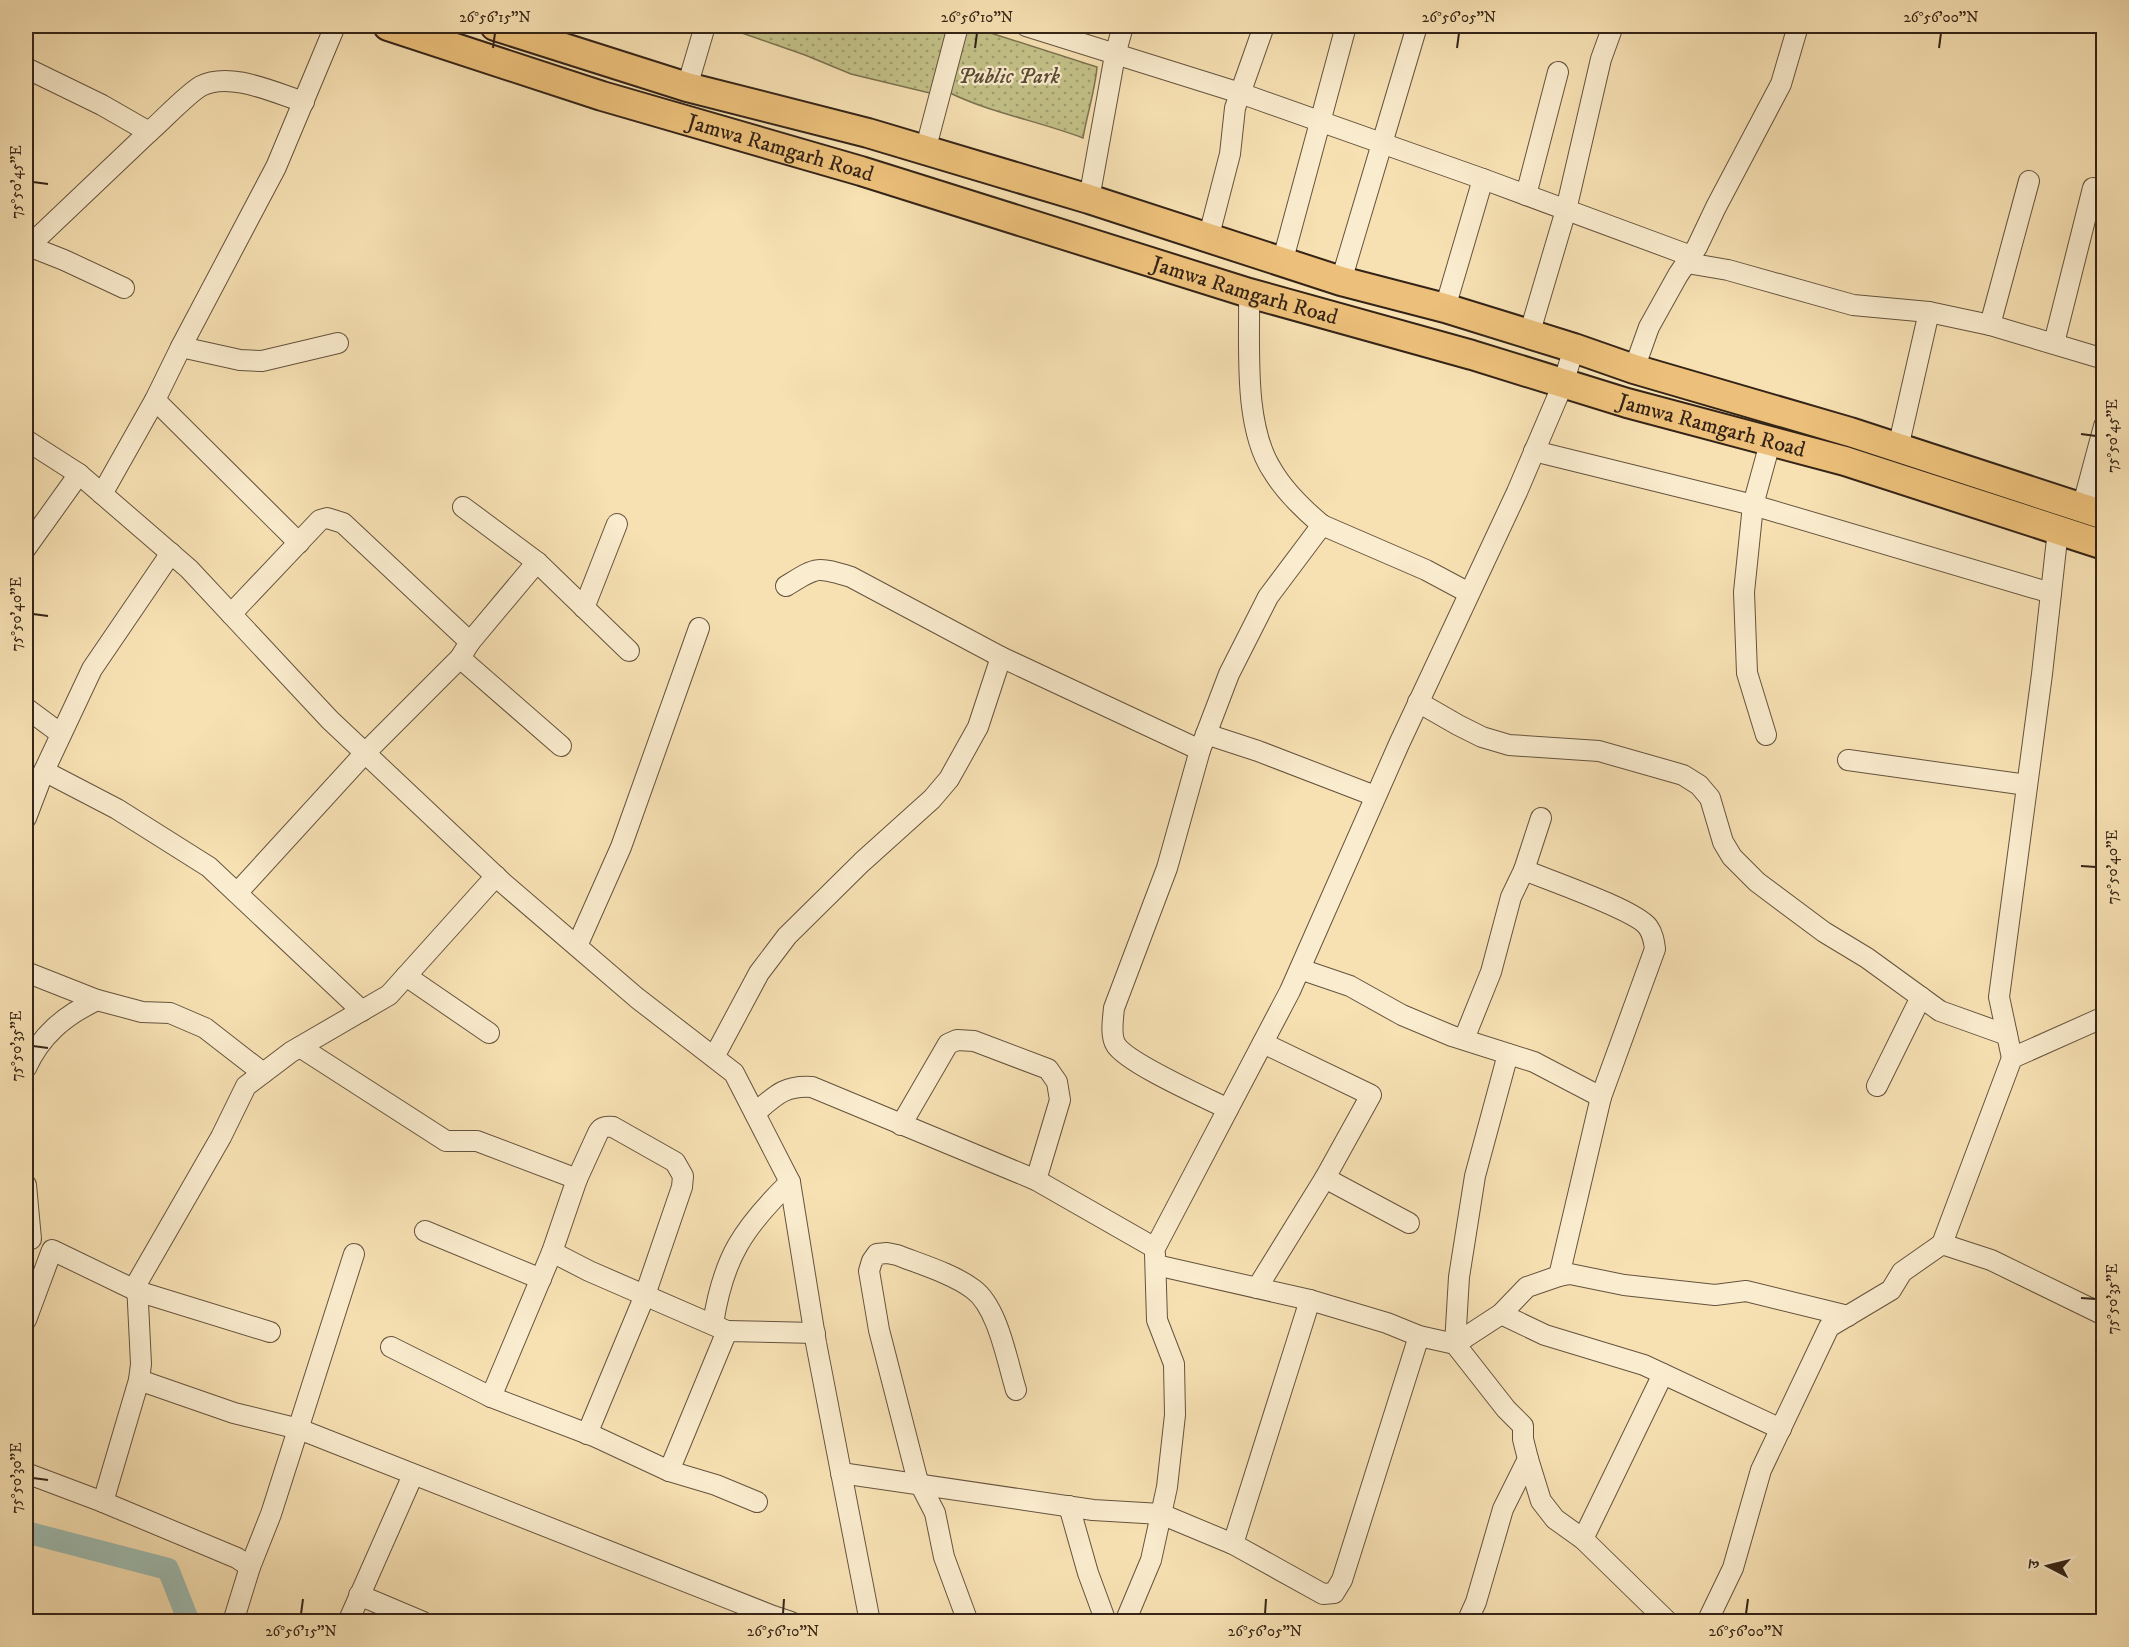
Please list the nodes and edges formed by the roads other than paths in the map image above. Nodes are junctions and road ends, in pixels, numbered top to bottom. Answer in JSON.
{"nodes":[{"id":1,"x":335,"y":26,"type":"edge"},
{"id":2,"x":388,"y":26,"type":"edge"},
{"id":3,"x":495,"y":26,"type":"edge"},
{"id":4,"x":705,"y":26,"type":"edge"},
{"id":5,"x":958,"y":26,"type":"edge"},
{"id":6,"x":1026,"y":26,"type":"edge"},
{"id":7,"x":1123,"y":26,"type":"edge"},
{"id":8,"x":1264,"y":26,"type":"edge"},
{"id":9,"x":1346,"y":26,"type":"edge"},
{"id":10,"x":1417,"y":26,"type":"edge"},
{"id":11,"x":1613,"y":26,"type":"edge"},
{"id":12,"x":1797,"y":26,"type":"edge"},
{"id":13,"x":1115,"y":55,"type":"junction"},
{"id":14,"x":26,"y":68,"type":"edge"},
{"id":15,"x":1558,"y":72,"type":"dead end"},
{"id":16,"x":687,"y":87,"type":"junction"},
{"id":17,"x":1240,"y":93,"type":"junction"},
{"id":18,"x":304,"y":102,"type":"junction"},
{"id":19,"x":1319,"y":121,"type":"junction"},
{"id":20,"x":149,"y":132,"type":"junction"},
{"id":21,"x":1381,"y":143,"type":"junction"},
{"id":22,"x":925,"y":151,"type":"junction"},
{"id":23,"x":1483,"y":179,"type":"junction"},
{"id":24,"x":2029,"y":182,"type":"dead end"},
{"id":25,"x":2093,"y":188,"type":"dead end"},
{"id":26,"x":1526,"y":195,"type":"junction"},
{"id":27,"x":1089,"y":199,"type":"junction"},
{"id":28,"x":1566,"y":210,"type":"junction"},
{"id":29,"x":1208,"y":239,"type":"junction"},
{"id":30,"x":27,"y":246,"type":"edge"},
{"id":31,"x":1689,"y":260,"type":"junction"},
{"id":32,"x":1282,"y":263,"type":"junction"},
{"id":33,"x":1341,"y":281,"type":"junction"},
{"id":34,"x":124,"y":288,"type":"dead end"},
{"id":35,"x":1249,"y":293,"type":"junction"},
{"id":36,"x":1445,"y":308,"type":"junction"},
{"id":37,"x":1929,"y":312,"type":"junction"},
{"id":38,"x":1990,"y":325,"type":"junction"},
{"id":39,"x":1529,"y":334,"type":"junction"},
{"id":40,"x":338,"y":343,"type":"dead end"},
{"id":41,"x":2054,"y":343,"type":"junction"},
{"id":42,"x":181,"y":347,"type":"junction"},
{"id":43,"x":1574,"y":348,"type":"junction"},
{"id":44,"x":2103,"y":359,"type":"edge"},
{"id":45,"x":1634,"y":369,"type":"junction"},
{"id":46,"x":1563,"y":384,"type":"junction"},
{"id":47,"x":155,"y":400,"type":"junction"},
{"id":48,"x":2103,"y":426,"type":"edge"},
{"id":49,"x":26,"y":440,"type":"edge"},
{"id":50,"x":1770,"y":443,"type":"junction"},
{"id":51,"x":1898,"y":448,"type":"junction"},
{"id":52,"x":1534,"y":451,"type":"junction"},
{"id":53,"x":79,"y":474,"type":"junction"},
{"id":54,"x":102,"y":494,"type":"junction"},
{"id":55,"x":1753,"y":505,"type":"junction"},
{"id":56,"x":463,"y":507,"type":"dead end"},
{"id":57,"x":2093,"y":511,"type":"edge"},
{"id":58,"x":617,"y":524,"type":"dead end"},
{"id":59,"x":1322,"y":525,"type":"junction"},
{"id":60,"x":2058,"y":530,"type":"junction"},
{"id":61,"x":299,"y":543,"type":"junction"},
{"id":62,"x":2103,"y":545,"type":"edge"},
{"id":63,"x":26,"y":548,"type":"edge"},
{"id":64,"x":171,"y":554,"type":"junction"},
{"id":65,"x":537,"y":562,"type":"junction"},
{"id":66,"x":786,"y":586,"type":"dead end"},
{"id":67,"x":1469,"y":593,"type":"junction"},
{"id":68,"x":2051,"y":593,"type":"junction"},
{"id":69,"x":584,"y":608,"type":"junction"},
{"id":70,"x":231,"y":614,"type":"junction"},
{"id":71,"x":699,"y":628,"type":"dead end"},
{"id":72,"x":465,"y":650,"type":"junction"},
{"id":73,"x":628,"y":651,"type":"dead end"},
{"id":74,"x":1001,"y":657,"type":"junction"},
{"id":75,"x":1418,"y":702,"type":"junction"},
{"id":76,"x":26,"y":708,"type":"edge"},
{"id":77,"x":61,"y":734,"type":"junction"},
{"id":78,"x":1766,"y":735,"type":"dead end"},
{"id":79,"x":1203,"y":742,"type":"junction"},
{"id":80,"x":561,"y":746,"type":"dead end"},
{"id":81,"x":366,"y":753,"type":"junction"},
{"id":82,"x":1848,"y":760,"type":"dead end"},
{"id":83,"x":44,"y":771,"type":"junction"},
{"id":84,"x":2027,"y":785,"type":"junction"},
{"id":85,"x":1376,"y":796,"type":"junction"},
{"id":86,"x":26,"y":818,"type":"edge"},
{"id":87,"x":1541,"y":818,"type":"dead end"},
{"id":88,"x":1524,"y":870,"type":"junction"},
{"id":89,"x":496,"y":876,"type":"junction"},
{"id":90,"x":237,"y":893,"type":"junction"},
{"id":91,"x":577,"y":946,"type":"junction"},
{"id":92,"x":1300,"y":969,"type":"junction"},
{"id":93,"x":26,"y":972,"type":"edge"},
{"id":94,"x":406,"y":976,"type":"junction"},
{"id":95,"x":1921,"y":997,"type":"junction"},
{"id":96,"x":97,"y":1000,"type":"junction"},
{"id":97,"x":362,"y":1011,"type":"junction"},
{"id":98,"x":2103,"y":1017,"type":"edge"},
{"id":99,"x":489,"y":1033,"type":"dead end"},
{"id":100,"x":2007,"y":1035,"type":"junction"},
{"id":101,"x":1464,"y":1040,"type":"junction"},
{"id":102,"x":1263,"y":1043,"type":"junction"},
{"id":103,"x":300,"y":1047,"type":"junction"},
{"id":104,"x":1508,"y":1054,"type":"junction"},
{"id":105,"x":714,"y":1057,"type":"junction"},
{"id":106,"x":2012,"y":1058,"type":"junction"},
{"id":107,"x":26,"y":1068,"type":"edge"},
{"id":108,"x":263,"y":1073,"type":"junction"},
{"id":109,"x":1877,"y":1086,"type":"dead end"},
{"id":110,"x":1601,"y":1097,"type":"junction"},
{"id":111,"x":1228,"y":1109,"type":"junction"},
{"id":112,"x":755,"y":1113,"type":"junction"},
{"id":113,"x":901,"y":1125,"type":"junction"},
{"id":114,"x":1325,"y":1178,"type":"junction"},
{"id":115,"x":577,"y":1179,"type":"junction"},
{"id":116,"x":1036,"y":1180,"type":"junction"},
{"id":117,"x":790,"y":1182,"type":"junction"},
{"id":118,"x":26,"y":1185,"type":"edge"},
{"id":119,"x":1409,"y":1223,"type":"dead end"},
{"id":120,"x":425,"y":1231,"type":"dead end"},
{"id":121,"x":28,"y":1237,"type":"edge"},
{"id":122,"x":1942,"y":1244,"type":"junction"},
{"id":123,"x":52,"y":1251,"type":"junction"},
{"id":124,"x":552,"y":1252,"type":"junction"},
{"id":125,"x":354,"y":1254,"type":"dead end"},
{"id":126,"x":1156,"y":1257,"type":"junction"},
{"id":127,"x":1559,"y":1276,"type":"junction"},
{"id":128,"x":541,"y":1279,"type":"junction"},
{"id":129,"x":1257,"y":1288,"type":"junction"},
{"id":130,"x":137,"y":1291,"type":"junction"},
{"id":131,"x":645,"y":1295,"type":"junction"},
{"id":132,"x":1310,"y":1300,"type":"junction"},
{"id":133,"x":1501,"y":1314,"type":"junction"},
{"id":134,"x":2103,"y":1315,"type":"edge"},
{"id":135,"x":1848,"y":1316,"type":"junction"},
{"id":136,"x":26,"y":1320,"type":"edge"},
{"id":137,"x":720,"y":1328,"type":"junction"},
{"id":138,"x":270,"y":1332,"type":"dead end"},
{"id":139,"x":815,"y":1333,"type":"junction"},
{"id":140,"x":1419,"y":1336,"type":"junction"},
{"id":141,"x":1455,"y":1344,"type":"junction"},
{"id":142,"x":391,"y":1347,"type":"dead end"},
{"id":143,"x":1663,"y":1374,"type":"junction"},
{"id":144,"x":139,"y":1380,"type":"junction"},
{"id":145,"x":1016,"y":1390,"type":"dead end"},
{"id":146,"x":491,"y":1397,"type":"junction"},
{"id":147,"x":299,"y":1429,"type":"junction"},
{"id":148,"x":1781,"y":1429,"type":"junction"},
{"id":149,"x":588,"y":1434,"type":"junction"},
{"id":150,"x":1528,"y":1459,"type":"junction"},
{"id":151,"x":669,"y":1471,"type":"junction"},
{"id":152,"x":26,"y":1473,"type":"edge"},
{"id":153,"x":841,"y":1473,"type":"junction"},
{"id":154,"x":413,"y":1475,"type":"junction"},
{"id":155,"x":920,"y":1483,"type":"junction"},
{"id":156,"x":757,"y":1502,"type":"dead end"},
{"id":157,"x":103,"y":1503,"type":"junction"},
{"id":158,"x":1069,"y":1506,"type":"junction"},
{"id":159,"x":1161,"y":1514,"type":"junction"},
{"id":160,"x":1583,"y":1539,"type":"junction"},
{"id":161,"x":1233,"y":1545,"type":"junction"},
{"id":162,"x":250,"y":1567,"type":"junction"},
{"id":163,"x":359,"y":1595,"type":"junction"},
{"id":164,"x":233,"y":1622,"type":"edge"},
{"id":165,"x":348,"y":1622,"type":"edge"},
{"id":166,"x":423,"y":1622,"type":"edge"},
{"id":167,"x":791,"y":1622,"type":"edge"},
{"id":168,"x":870,"y":1622,"type":"edge"},
{"id":169,"x":968,"y":1622,"type":"edge"},
{"id":170,"x":1106,"y":1622,"type":"edge"},
{"id":171,"x":1125,"y":1622,"type":"edge"},
{"id":172,"x":1467,"y":1622,"type":"edge"},
{"id":173,"x":1668,"y":1622,"type":"edge"},
{"id":174,"x":1707,"y":1622,"type":"edge"}],
"edges":[{"from":1,"to":18,"type":"street"},
{"from":2,"to":35,"type":"highway","name":"Jamwa Ramgarh Road"},
{"from":3,"to":16,"type":"highway","name":"Jamwa Ramgarh Road"},
{"from":4,"to":16,"type":"street"},
{"from":5,"to":22,"type":"street"},
{"from":6,"to":13,"type":"street"},
{"from":7,"to":13,"type":"street"},
{"from":8,"to":17,"type":"street"},
{"from":9,"to":19,"type":"street"},
{"from":10,"to":21,"type":"street"},
{"from":11,"to":28,"type":"street"},
{"from":12,"to":31,"type":"street"},
{"from":13,"to":17,"type":"street"},
{"from":13,"to":27,"type":"street"},
{"from":14,"to":20,"type":"street"},
{"from":15,"to":26,"type":"street"},
{"from":16,"to":22,"type":"highway","name":"Jamwa Ramgarh Road"},
{"from":17,"to":19,"type":"street"},
{"from":17,"to":29,"type":"street"},
{"from":18,"to":20,"type":"street"},
{"from":18,"to":42,"type":"street"},
{"from":19,"to":21,"type":"street"},
{"from":19,"to":32,"type":"street"},
{"from":20,"to":30,"type":"street"},
{"from":21,"to":23,"type":"street"},
{"from":21,"to":33,"type":"street"},
{"from":22,"to":27,"type":"highway","name":"Jamwa Ramgarh Road"},
{"from":23,"to":26,"type":"street"},
{"from":23,"to":36,"type":"street"},
{"from":24,"to":38,"type":"street"},
{"from":25,"to":41,"type":"street"},
{"from":26,"to":28,"type":"street"},
{"from":27,"to":29,"type":"highway","name":"Jamwa Ramgarh Road"},
{"from":28,"to":31,"type":"street"},
{"from":28,"to":39,"type":"street"},
{"from":29,"to":32,"type":"highway","name":"Jamwa Ramgarh Road"},
{"from":30,"to":34,"type":"street"},
{"from":31,"to":37,"type":"street"},
{"from":31,"to":45,"type":"street"},
{"from":32,"to":33,"type":"highway","name":"Jamwa Ramgarh Road"},
{"from":33,"to":36,"type":"highway","name":"Jamwa Ramgarh Road"},
{"from":35,"to":46,"type":"highway","name":"Jamwa Ramgarh Road"},
{"from":35,"to":59,"type":"street"},
{"from":36,"to":39,"type":"highway","name":"Jamwa Ramgarh Road"},
{"from":37,"to":38,"type":"street"},
{"from":37,"to":51,"type":"street"},
{"from":38,"to":41,"type":"street"},
{"from":39,"to":43,"type":"highway","name":"Jamwa Ramgarh Road"},
{"from":40,"to":42,"type":"street"},
{"from":41,"to":44,"type":"street"},
{"from":42,"to":47,"type":"street"},
{"from":43,"to":45,"type":"highway","name":"Jamwa Ramgarh Road"},
{"from":43,"to":46,"type":"street"},
{"from":45,"to":51,"type":"highway","name":"Jamwa Ramgarh Road"},
{"from":46,"to":50,"type":"highway","name":"Jamwa Ramgarh Road"},
{"from":46,"to":52,"type":"street"},
{"from":47,"to":54,"type":"street"},
{"from":47,"to":61,"type":"street"},
{"from":48,"to":57,"type":"street"},
{"from":49,"to":53,"type":"street"},
{"from":50,"to":55,"type":"street"},
{"from":50,"to":60,"type":"highway","name":"Jamwa Ramgarh Road"},
{"from":51,"to":57,"type":"highway","name":"Jamwa Ramgarh Road"},
{"from":52,"to":55,"type":"street"},
{"from":52,"to":67,"type":"street"},
{"from":53,"to":54,"type":"street"},
{"from":53,"to":63,"type":"street"},
{"from":54,"to":64,"type":"street"},
{"from":55,"to":68,"type":"street"},
{"from":55,"to":78,"type":"street"},
{"from":56,"to":65,"type":"street"},
{"from":58,"to":69,"type":"street"},
{"from":59,"to":67,"type":"street"},
{"from":59,"to":79,"type":"street"},
{"from":60,"to":62,"type":"highway","name":"Jamwa Ramgarh Road"},
{"from":60,"to":68,"type":"street"},
{"from":61,"to":70,"type":"street"},
{"from":61,"to":72,"type":"street"},
{"from":64,"to":70,"type":"street"},
{"from":64,"to":77,"type":"street"},
{"from":65,"to":69,"type":"street"},
{"from":65,"to":72,"type":"street"},
{"from":66,"to":74,"type":"street"},
{"from":67,"to":75,"type":"street"},
{"from":68,"to":84,"type":"street"},
{"from":69,"to":73,"type":"street"},
{"from":70,"to":81,"type":"street"},
{"from":71,"to":91,"type":"street"},
{"from":72,"to":80,"type":"street"},
{"from":72,"to":81,"type":"street"},
{"from":74,"to":79,"type":"street"},
{"from":74,"to":105,"type":"street"},
{"from":75,"to":85,"type":"street"},
{"from":75,"to":95,"type":"street"},
{"from":76,"to":77,"type":"street"},
{"from":77,"to":83,"type":"street"},
{"from":79,"to":85,"type":"street"},
{"from":79,"to":111,"type":"street"},
{"from":81,"to":89,"type":"street"},
{"from":81,"to":90,"type":"street"},
{"from":82,"to":84,"type":"street"},
{"from":83,"to":86,"type":"street"},
{"from":83,"to":90,"type":"street"},
{"from":84,"to":100,"type":"street"},
{"from":85,"to":92,"type":"street"},
{"from":87,"to":88,"type":"street"},
{"from":88,"to":101,"type":"street"},
{"from":88,"to":110,"type":"street"},
{"from":89,"to":91,"type":"street"},
{"from":89,"to":94,"type":"street"},
{"from":90,"to":97,"type":"street"},
{"from":91,"to":105,"type":"street"},
{"from":92,"to":101,"type":"street"},
{"from":92,"to":102,"type":"street"},
{"from":93,"to":96,"type":"street"},
{"from":94,"to":97,"type":"street"},
{"from":94,"to":99,"type":"street"},
{"from":95,"to":100,"type":"street"},
{"from":95,"to":109,"type":"street"},
{"from":96,"to":107,"type":"street"},
{"from":96,"to":108,"type":"street"},
{"from":97,"to":103,"type":"street"},
{"from":98,"to":106,"type":"street"},
{"from":100,"to":106,"type":"street"},
{"from":101,"to":104,"type":"street"},
{"from":102,"to":111,"type":"street"},
{"from":102,"to":114,"type":"street"},
{"from":103,"to":108,"type":"street"},
{"from":103,"to":115,"type":"street"},
{"from":104,"to":110,"type":"street"},
{"from":104,"to":141,"type":"street"},
{"from":105,"to":112,"type":"street"},
{"from":106,"to":122,"type":"street"},
{"from":108,"to":130,"type":"street"},
{"from":110,"to":127,"type":"street"},
{"from":111,"to":126,"type":"street"},
{"from":112,"to":113,"type":"street"},
{"from":112,"to":117,"type":"street"},
{"from":113,"to":116,"type":"street"},
{"from":113,"to":116,"type":"street"},
{"from":114,"to":119,"type":"street"},
{"from":114,"to":129,"type":"street"},
{"from":115,"to":124,"type":"street"},
{"from":115,"to":131,"type":"street"},
{"from":116,"to":126,"type":"street"},
{"from":117,"to":137,"type":"street"},
{"from":117,"to":139,"type":"street"},
{"from":118,"to":121,"type":"street"},
{"from":120,"to":128,"type":"street"},
{"from":121,"to":123,"type":"street"},
{"from":122,"to":134,"type":"street"},
{"from":122,"to":135,"type":"street"},
{"from":123,"to":130,"type":"street"},
{"from":123,"to":136,"type":"street"},
{"from":124,"to":128,"type":"street"},
{"from":124,"to":131,"type":"street"},
{"from":125,"to":147,"type":"street"},
{"from":126,"to":129,"type":"street"},
{"from":126,"to":159,"type":"street"},
{"from":127,"to":133,"type":"street"},
{"from":127,"to":135,"type":"street"},
{"from":128,"to":146,"type":"street"},
{"from":129,"to":132,"type":"street"},
{"from":130,"to":138,"type":"street"},
{"from":130,"to":144,"type":"street"},
{"from":131,"to":137,"type":"street"},
{"from":131,"to":149,"type":"street"},
{"from":132,"to":140,"type":"street"},
{"from":132,"to":161,"type":"street"},
{"from":133,"to":141,"type":"street"},
{"from":133,"to":143,"type":"street"},
{"from":135,"to":148,"type":"street"},
{"from":137,"to":139,"type":"street"},
{"from":137,"to":151,"type":"street"},
{"from":139,"to":153,"type":"street"},
{"from":140,"to":141,"type":"street"},
{"from":140,"to":161,"type":"street"},
{"from":141,"to":150,"type":"street"},
{"from":142,"to":146,"type":"street"},
{"from":143,"to":148,"type":"street"},
{"from":143,"to":160,"type":"street"},
{"from":144,"to":147,"type":"street"},
{"from":144,"to":157,"type":"street"},
{"from":145,"to":155,"type":"street"},
{"from":146,"to":149,"type":"street"},
{"from":147,"to":154,"type":"street"},
{"from":147,"to":162,"type":"street"},
{"from":148,"to":174,"type":"street"},
{"from":149,"to":151,"type":"street"},
{"from":150,"to":160,"type":"street"},
{"from":150,"to":172,"type":"street"},
{"from":151,"to":156,"type":"street"},
{"from":152,"to":157,"type":"street"},
{"from":153,"to":155,"type":"street"},
{"from":153,"to":168,"type":"street"},
{"from":154,"to":163,"type":"street"},
{"from":154,"to":167,"type":"street"},
{"from":155,"to":158,"type":"street"},
{"from":155,"to":169,"type":"street"},
{"from":157,"to":162,"type":"street"},
{"from":158,"to":159,"type":"street"},
{"from":158,"to":170,"type":"street"},
{"from":159,"to":161,"type":"street"},
{"from":159,"to":171,"type":"street"},
{"from":160,"to":173,"type":"street"},
{"from":162,"to":164,"type":"street"},
{"from":163,"to":165,"type":"street"},
{"from":163,"to":166,"type":"street"}]}
